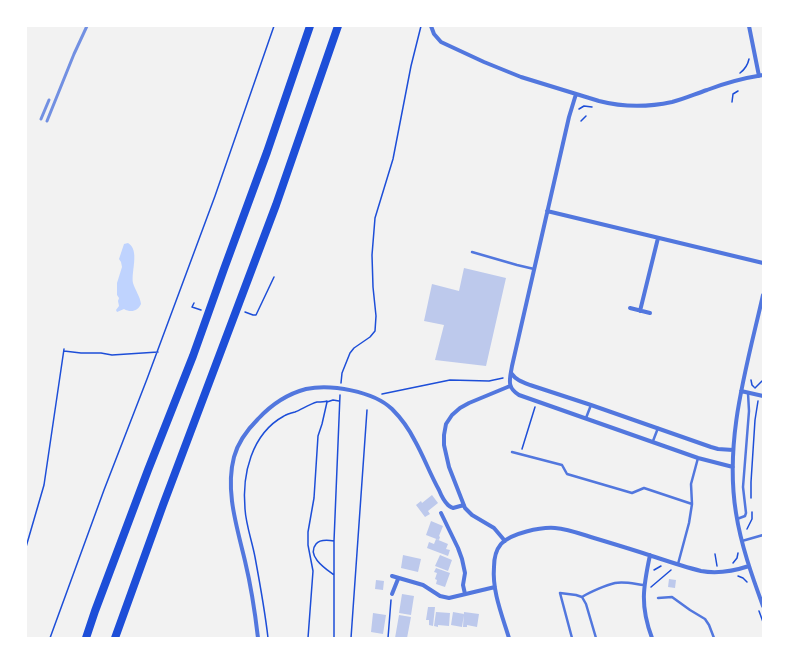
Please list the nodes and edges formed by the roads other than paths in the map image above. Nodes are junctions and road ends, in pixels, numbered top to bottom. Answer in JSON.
{"nodes":[{"id":1,"x":310,"y":26,"type":"edge"},
{"id":2,"x":338,"y":26,"type":"edge"},
{"id":3,"x":432,"y":26,"type":"edge"},
{"id":4,"x":749,"y":26,"type":"edge"},
{"id":5,"x":761,"y":76,"type":"edge"},
{"id":6,"x":576,"y":94,"type":"junction"},
{"id":7,"x":547,"y":211,"type":"junction"},
{"id":8,"x":658,"y":238,"type":"junction"},
{"id":9,"x":472,"y":252,"type":"dead end"},
{"id":10,"x":763,"y":263,"type":"edge"},
{"id":11,"x":534,"y":269,"type":"junction"},
{"id":12,"x":763,"y":295,"type":"edge"},
{"id":13,"x":630,"y":308,"type":"dead end"},
{"id":14,"x":640,"y":311,"type":"junction"},
{"id":15,"x":650,"y":313,"type":"dead end"},
{"id":16,"x":511,"y":373,"type":"junction"},
{"id":17,"x":510,"y":386,"type":"junction"},
{"id":18,"x":741,"y":391,"type":"junction"},
{"id":19,"x":748,"y":393,"type":"junction"},
{"id":20,"x":763,"y":396,"type":"edge"},
{"id":21,"x":591,"y":405,"type":"junction"},
{"id":22,"x":586,"y":418,"type":"junction"},
{"id":23,"x":658,"y":428,"type":"junction"},
{"id":24,"x":653,"y":441,"type":"junction"},
{"id":25,"x":733,"y":450,"type":"junction"},
{"id":26,"x":512,"y":452,"type":"dead end"},
{"id":27,"x":698,"y":458,"type":"junction"},
{"id":28,"x":733,"y":467,"type":"junction"},
{"id":29,"x":692,"y":504,"type":"junction"},
{"id":30,"x":464,"y":506,"type":"junction"},
{"id":31,"x":442,"y":513,"type":"dead end"},
{"id":32,"x":736,"y":519,"type":"junction"},
{"id":33,"x":763,"y":534,"type":"edge"},
{"id":34,"x":505,"y":540,"type":"junction"},
{"id":35,"x":742,"y":541,"type":"junction"},
{"id":36,"x":650,"y":555,"type":"junction"},
{"id":37,"x":678,"y":564,"type":"junction"},
{"id":38,"x":749,"y":566,"type":"junction"},
{"id":39,"x":392,"y":576,"type":"dead end"},
{"id":40,"x":398,"y":579,"type":"junction"},
{"id":41,"x":647,"y":586,"type":"junction"},
{"id":42,"x":495,"y":587,"type":"junction"},
{"id":43,"x":392,"y":594,"type":"road end"},
{"id":44,"x":465,"y":594,"type":"junction"},
{"id":45,"x":582,"y":597,"type":"junction"},
{"id":46,"x":658,"y":598,"type":"dead end"},
{"id":47,"x":763,"y":606,"type":"edge"},
{"id":48,"x":86,"y":638,"type":"edge"},
{"id":49,"x":115,"y":638,"type":"edge"},
{"id":50,"x":258,"y":638,"type":"edge"},
{"id":51,"x":509,"y":638,"type":"edge"},
{"id":52,"x":572,"y":638,"type":"edge"},
{"id":53,"x":596,"y":638,"type":"edge"},
{"id":54,"x":652,"y":638,"type":"edge"},
{"id":55,"x":714,"y":638,"type":"edge"}],
"edges":[{"from":1,"to":48,"type":"highway"},
{"from":2,"to":49,"type":"highway"},
{"from":3,"to":6,"type":"street"},
{"from":4,"to":5,"type":"street"},
{"from":5,"to":6,"type":"street"},
{"from":6,"to":7,"type":"street"},
{"from":7,"to":8,"type":"street"},
{"from":7,"to":11,"type":"street"},
{"from":8,"to":10,"type":"street"},
{"from":8,"to":14,"type":"street"},
{"from":9,"to":11,"type":"lane"},
{"from":11,"to":16,"type":"street"},
{"from":12,"to":18,"type":"street"},
{"from":13,"to":14,"type":"street"},
{"from":14,"to":15,"type":"street"},
{"from":16,"to":17,"type":"street"},
{"from":16,"to":21,"type":"street"},
{"from":17,"to":22,"type":"street"},
{"from":17,"to":30,"type":"street"},
{"from":18,"to":19,"type":"street"},
{"from":18,"to":25,"type":"street"},
{"from":19,"to":20,"type":"street"},
{"from":19,"to":32,"type":"lane"},
{"from":21,"to":22,"type":"lane"},
{"from":21,"to":23,"type":"street"},
{"from":22,"to":24,"type":"street"},
{"from":23,"to":24,"type":"lane"},
{"from":23,"to":25,"type":"street"},
{"from":24,"to":27,"type":"street"},
{"from":25,"to":28,"type":"street"},
{"from":26,"to":29,"type":"lane"},
{"from":27,"to":28,"type":"street"},
{"from":27,"to":29,"type":"lane"},
{"from":28,"to":32,"type":"street"},
{"from":29,"to":37,"type":"lane"},
{"from":30,"to":34,"type":"street"},
{"from":30,"to":50,"type":"street"},
{"from":31,"to":44,"type":"street"},
{"from":32,"to":35,"type":"street"},
{"from":33,"to":35,"type":"lane"},
{"from":34,"to":36,"type":"street"},
{"from":34,"to":42,"type":"street"},
{"from":35,"to":38,"type":"street"},
{"from":36,"to":37,"type":"street"},
{"from":36,"to":41,"type":"street"},
{"from":37,"to":38,"type":"street"},
{"from":38,"to":47,"type":"street"},
{"from":39,"to":40,"type":"street"},
{"from":40,"to":43,"type":"street"},
{"from":40,"to":44,"type":"street"},
{"from":41,"to":45,"type":"lane"},
{"from":41,"to":54,"type":"street"},
{"from":42,"to":44,"type":"street"},
{"from":42,"to":51,"type":"street"},
{"from":45,"to":52,"type":"lane"},
{"from":45,"to":53,"type":"lane"},
{"from":46,"to":55,"type":"lane"}]}
